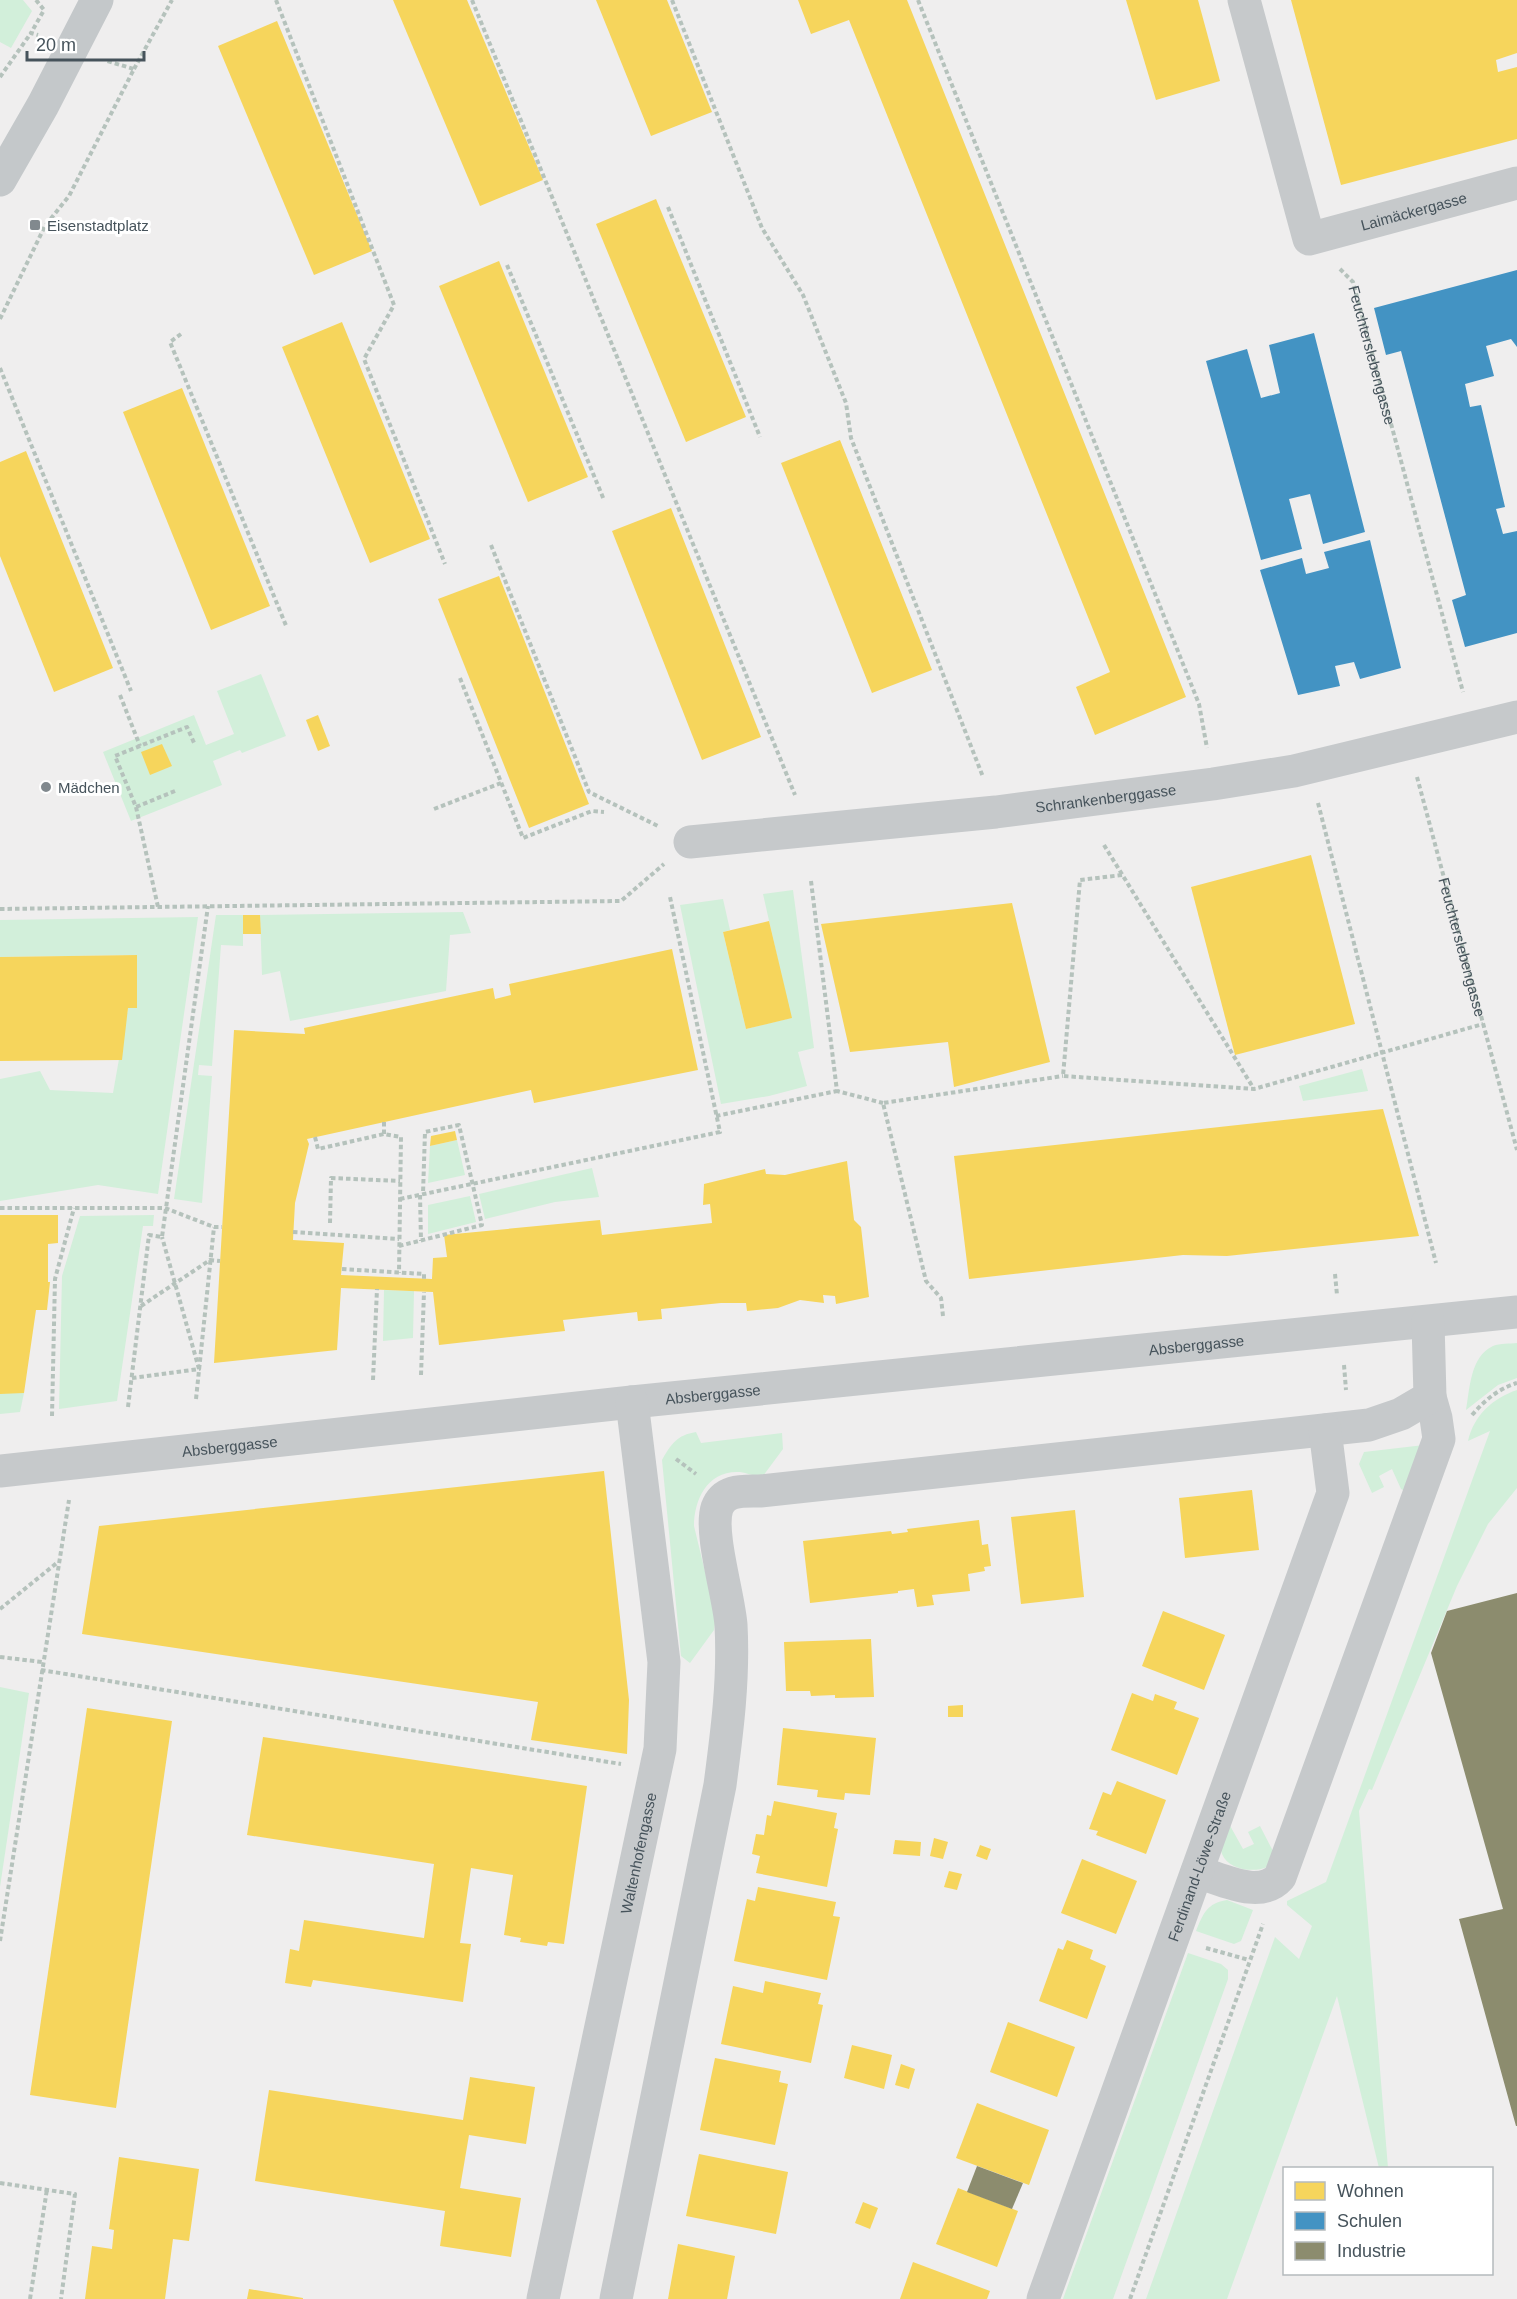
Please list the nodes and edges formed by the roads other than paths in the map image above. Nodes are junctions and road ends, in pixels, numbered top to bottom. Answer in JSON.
{"nodes":[{"id":1,"x":97,"y":0,"type":"edge"},
{"id":2,"x":1244,"y":0,"type":"edge"},
{"id":3,"x":0,"y":180,"type":"edge"},
{"id":4,"x":1517,"y":183,"type":"edge"},
{"id":5,"x":1517,"y":717,"type":"edge"},
{"id":6,"x":690,"y":842,"type":"road end"},
{"id":7,"x":1517,"y":1312,"type":"edge"},
{"id":8,"x":1428,"y":1322,"type":"junction"},
{"id":9,"x":1430,"y":1397,"type":"junction"},
{"id":10,"x":632,"y":1402,"type":"junction"},
{"id":11,"x":1325,"y":1430,"type":"junction"},
{"id":12,"x":0,"y":1471,"type":"edge"},
{"id":13,"x":1197,"y":1872,"type":"junction"},
{"id":14,"x":543,"y":2299,"type":"edge"},
{"id":15,"x":616,"y":2299,"type":"edge"},
{"id":16,"x":1043,"y":2299,"type":"edge"}],
"edges":[{"from":1,"to":3,"type":"main road"},
{"from":2,"to":4,"type":"street","name":"Laimäckergasse"},
{"from":5,"to":6,"type":"street","name":"Schrankenberggasse"},
{"from":7,"to":8,"type":"street","name":"Absberggasse"},
{"from":8,"to":9,"type":"street"},
{"from":8,"to":10,"type":"street","name":"Absberggasse"},
{"from":9,"to":11,"type":"street"},
{"from":9,"to":13,"type":"street"},
{"from":10,"to":12,"type":"street","name":"Absberggasse"},
{"from":10,"to":14,"type":"street","name":"Waltenhofengasse"},
{"from":11,"to":13,"type":"street","name":"Ferdinand-Löwe-Straße"},
{"from":11,"to":15,"type":"street"},
{"from":13,"to":16,"type":"street","name":"Ferdinand-Löwe-Straße"}]}
